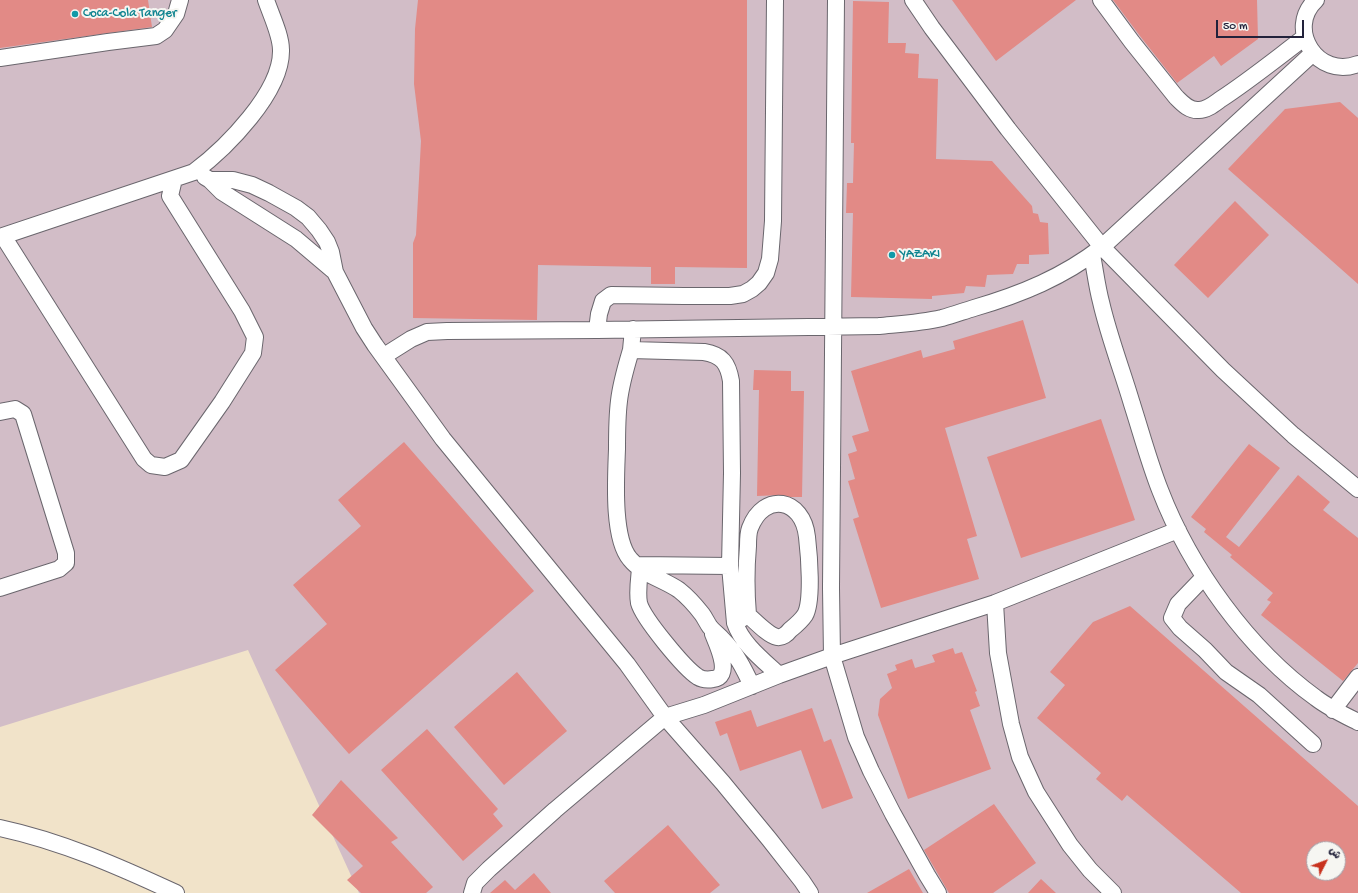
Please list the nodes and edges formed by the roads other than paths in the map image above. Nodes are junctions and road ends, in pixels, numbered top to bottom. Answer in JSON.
{"nodes":[{"id":1,"x":180,"y":0,"type":"edge"},
{"id":2,"x":266,"y":0,"type":"edge"},
{"id":3,"x":775,"y":0,"type":"edge"},
{"id":4,"x":836,"y":0,"type":"edge"},
{"id":5,"x":913,"y":0,"type":"edge"},
{"id":6,"x":1101,"y":0,"type":"edge"},
{"id":7,"x":1302,"y":0,"type":"edge"},
{"id":8,"x":1316,"y":0,"type":"edge"},
{"id":9,"x":1306,"y":16,"type":"junction"},
{"id":10,"x":1305,"y":37,"type":"junction"},
{"id":11,"x":1313,"y":53,"type":"junction"},
{"id":12,"x":0,"y":58,"type":"edge"},
{"id":13,"x":1357,"y":65,"type":"edge"},
{"id":14,"x":194,"y":172,"type":"junction"},
{"id":15,"x":174,"y":179,"type":"junction"},
{"id":16,"x":210,"y":180,"type":"junction"},
{"id":17,"x":2,"y":237,"type":"edge"},
{"id":18,"x":1097,"y":251,"type":"junction"},
{"id":19,"x":335,"y":272,"type":"junction"},
{"id":20,"x":833,"y":328,"type":"junction"},
{"id":21,"x":632,"y":329,"type":"junction"},
{"id":22,"x":597,"y":330,"type":"junction"},
{"id":23,"x":631,"y":350,"type":"junction"},
{"id":24,"x":384,"y":356,"type":"junction"},
{"id":25,"x":0,"y":412,"type":"edge"},
{"id":26,"x":1358,"y":489,"type":"edge"},
{"id":27,"x":1178,"y":530,"type":"junction"},
{"id":28,"x":730,"y":566,"type":"junction"},
{"id":29,"x":638,"y":567,"type":"junction"},
{"id":30,"x":1204,"y":577,"type":"junction"},
{"id":31,"x":0,"y":588,"type":"edge"},
{"id":32,"x":995,"y":603,"type":"junction"},
{"id":33,"x":742,"y":619,"type":"junction"},
{"id":34,"x":710,"y":627,"type":"junction"},
{"id":35,"x":832,"y":656,"type":"junction"},
{"id":36,"x":779,"y":675,"type":"junction"},
{"id":37,"x":1358,"y":677,"type":"edge"},
{"id":38,"x":752,"y":686,"type":"junction"},
{"id":39,"x":1333,"y":710,"type":"junction"},
{"id":40,"x":665,"y":717,"type":"junction"},
{"id":41,"x":1358,"y":722,"type":"edge"},
{"id":42,"x":1313,"y":744,"type":"dead end"},
{"id":43,"x":0,"y":828,"type":"edge"},
{"id":44,"x":176,"y":893,"type":"edge"},
{"id":45,"x":472,"y":893,"type":"edge"},
{"id":46,"x":810,"y":893,"type":"edge"},
{"id":47,"x":938,"y":893,"type":"edge"},
{"id":48,"x":1114,"y":893,"type":"edge"}],
"edges":[{"from":1,"to":12,"type":"street"},
{"from":2,"to":14,"type":"street"},
{"from":3,"to":22,"type":"street"},
{"from":4,"to":20,"type":"street"},
{"from":5,"to":18,"type":"street"},
{"from":6,"to":10,"type":"street"},
{"from":7,"to":9,"type":"street"},
{"from":8,"to":9,"type":"street"},
{"from":9,"to":10,"type":"street"},
{"from":10,"to":11,"type":"street"},
{"from":11,"to":13,"type":"street"},
{"from":11,"to":18,"type":"street"},
{"from":14,"to":15,"type":"street"},
{"from":14,"to":16,"type":"street"},
{"from":15,"to":17,"type":"street"},
{"from":15,"to":17,"type":"street"},
{"from":16,"to":19,"type":"street"},
{"from":16,"to":19,"type":"street"},
{"from":18,"to":20,"type":"street"},
{"from":18,"to":26,"type":"street"},
{"from":18,"to":27,"type":"street"},
{"from":19,"to":24,"type":"street"},
{"from":20,"to":21,"type":"street"},
{"from":20,"to":35,"type":"street"},
{"from":21,"to":22,"type":"street"},
{"from":21,"to":23,"type":"street"},
{"from":22,"to":24,"type":"street"},
{"from":23,"to":28,"type":"street"},
{"from":23,"to":29,"type":"street"},
{"from":24,"to":40,"type":"street"},
{"from":25,"to":31,"type":"street"},
{"from":27,"to":30,"type":"street"},
{"from":27,"to":32,"type":"street"},
{"from":28,"to":29,"type":"street"},
{"from":28,"to":33,"type":"street"},
{"from":29,"to":34,"type":"street"},
{"from":29,"to":34,"type":"street"},
{"from":30,"to":39,"type":"street"},
{"from":30,"to":42,"type":"street"},
{"from":32,"to":35,"type":"street"},
{"from":32,"to":48,"type":"street"},
{"from":33,"to":33,"type":"street"},
{"from":33,"to":36,"type":"street"},
{"from":34,"to":38,"type":"street"},
{"from":35,"to":36,"type":"street"},
{"from":35,"to":47,"type":"street"},
{"from":36,"to":38,"type":"street"},
{"from":37,"to":39,"type":"street"},
{"from":38,"to":40,"type":"street"},
{"from":39,"to":41,"type":"street"},
{"from":40,"to":45,"type":"street"},
{"from":40,"to":46,"type":"street"},
{"from":43,"to":44,"type":"street"}]}
